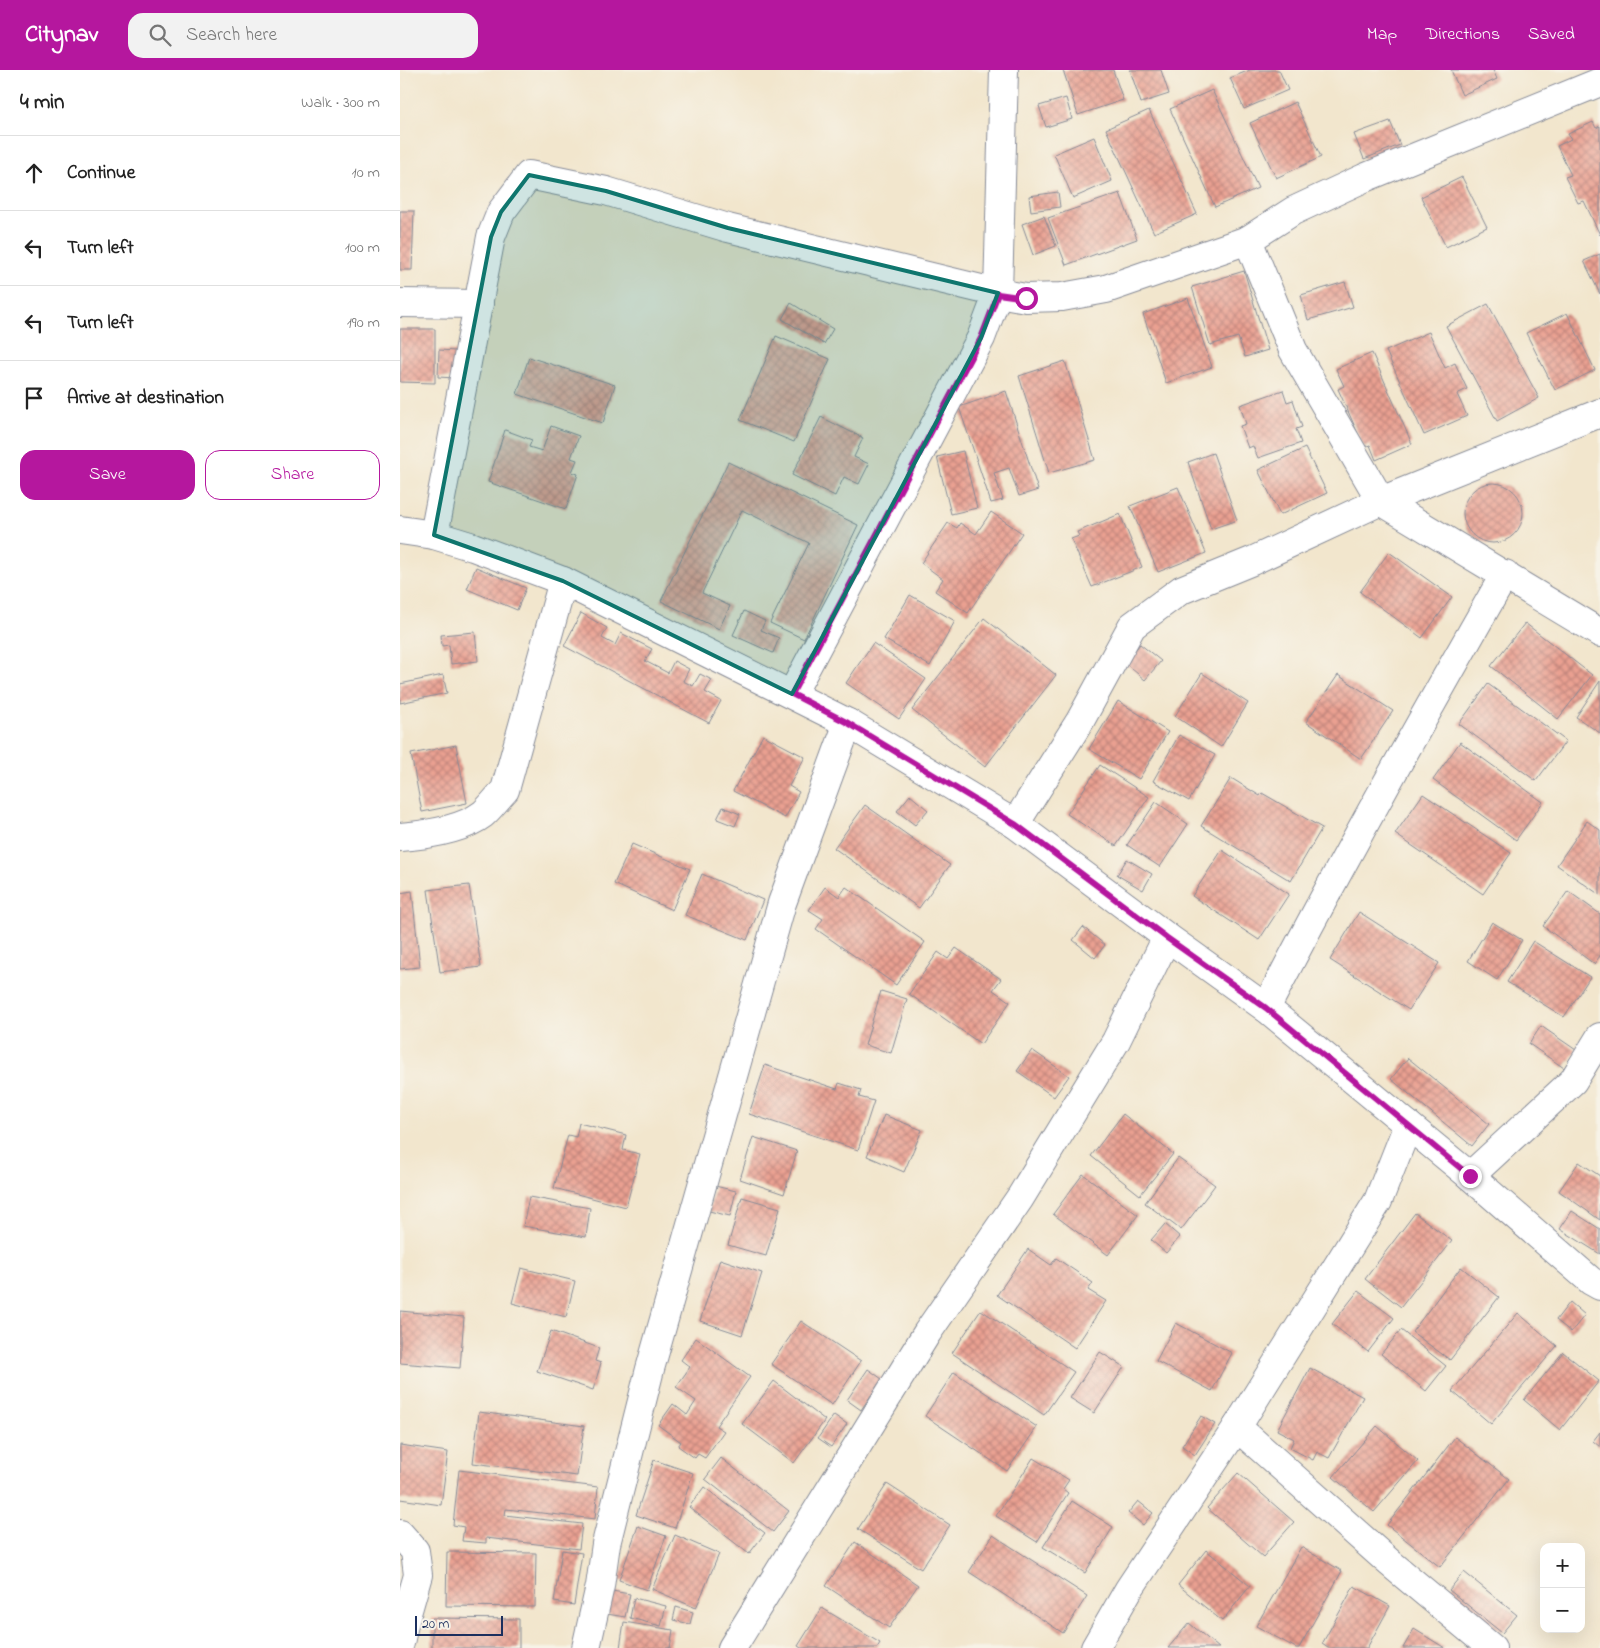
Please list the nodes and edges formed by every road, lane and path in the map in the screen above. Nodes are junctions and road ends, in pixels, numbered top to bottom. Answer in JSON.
{"nodes":[{"id":1,"x":1004,"y":70,"type":"edge"},
{"id":2,"x":1600,"y":82,"type":"edge"},
{"id":3,"x":1248,"y":240,"type":"junction"},
{"id":4,"x":998,"y":294,"type":"junction"},
{"id":5,"x":400,"y":303,"type":"edge"},
{"id":6,"x":479,"y":304,"type":"junction"},
{"id":7,"x":1600,"y":413,"type":"edge"},
{"id":8,"x":1381,"y":501,"type":"junction"},
{"id":9,"x":400,"y":530,"type":"edge"},
{"id":10,"x":434,"y":535,"type":"junction"},
{"id":11,"x":1505,"y":574,"type":"junction"},
{"id":12,"x":563,"y":581,"type":"junction"},
{"id":13,"x":1600,"y":633,"type":"edge"},
{"id":14,"x":792,"y":694,"type":"junction"},
{"id":15,"x":848,"y":723,"type":"junction"},
{"id":16,"x":1015,"y":824,"type":"junction"},
{"id":17,"x":400,"y":837,"type":"edge"},
{"id":18,"x":1167,"y":938,"type":"junction"},
{"id":19,"x":1266,"y":1008,"type":"junction"},
{"id":20,"x":1600,"y":1037,"type":"edge"},
{"id":21,"x":1408,"y":1124,"type":"junction"},
{"id":22,"x":1470,"y":1176,"type":"junction"},
{"id":23,"x":1600,"y":1286,"type":"edge"},
{"id":24,"x":1237,"y":1428,"type":"junction"},
{"id":25,"x":400,"y":1534,"type":"edge"},
{"id":26,"x":400,"y":1643,"type":"edge"},
{"id":27,"x":586,"y":1648,"type":"edge"},
{"id":28,"x":732,"y":1648,"type":"edge"},
{"id":29,"x":1095,"y":1648,"type":"edge"},
{"id":30,"x":1492,"y":1648,"type":"edge"}],
"edges":[{"from":1,"to":4,"type":"street"},
{"from":2,"to":3,"type":"street"},
{"from":3,"to":4,"type":"street"},
{"from":3,"to":8,"type":"street"},
{"from":4,"to":6,"type":"street"},
{"from":4,"to":14,"type":"street"},
{"from":5,"to":6,"type":"street"},
{"from":6,"to":10,"type":"street"},
{"from":7,"to":8,"type":"street"},
{"from":8,"to":11,"type":"street"},
{"from":8,"to":16,"type":"street"},
{"from":9,"to":10,"type":"street"},
{"from":10,"to":12,"type":"street"},
{"from":11,"to":13,"type":"street"},
{"from":11,"to":19,"type":"street"},
{"from":12,"to":14,"type":"street"},
{"from":12,"to":17,"type":"street"},
{"from":14,"to":15,"type":"street"},
{"from":15,"to":16,"type":"street"},
{"from":15,"to":27,"type":"street"},
{"from":16,"to":18,"type":"street"},
{"from":18,"to":19,"type":"street"},
{"from":18,"to":28,"type":"street"},
{"from":19,"to":21,"type":"street"},
{"from":20,"to":22,"type":"street"},
{"from":21,"to":22,"type":"street"},
{"from":21,"to":24,"type":"street"},
{"from":22,"to":23,"type":"street"},
{"from":24,"to":29,"type":"street"},
{"from":24,"to":30,"type":"street"},
{"from":25,"to":26,"type":"street"}]}
